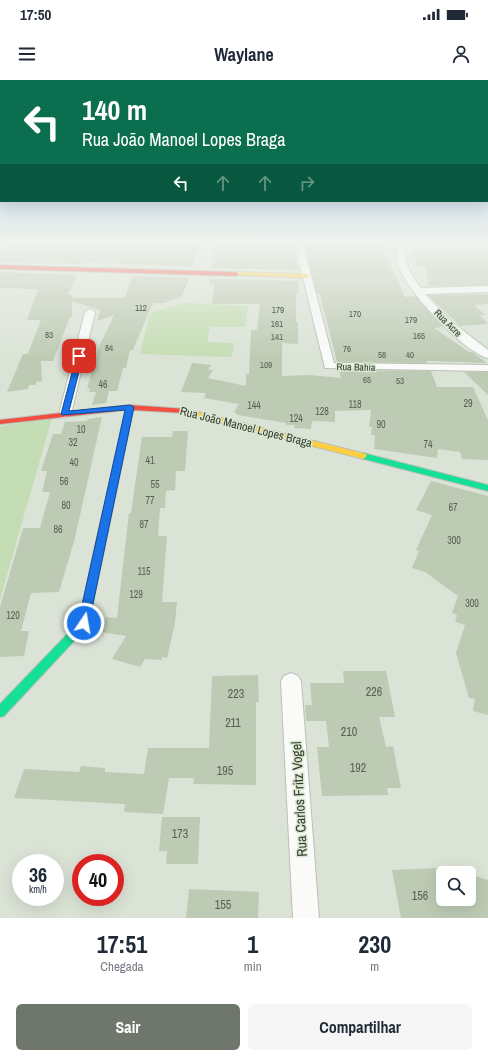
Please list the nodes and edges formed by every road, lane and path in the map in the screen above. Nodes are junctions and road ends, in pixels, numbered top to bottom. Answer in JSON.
{"nodes":[{"id":1,"x":307,"y":280,"type":"edge"},
{"id":2,"x":411,"y":280,"type":"edge"},
{"id":3,"x":488,"y":289,"type":"edge"},
{"id":4,"x":417,"y":291,"type":"junction"},
{"id":5,"x":90,"y":312,"type":"dead end"},
{"id":6,"x":488,"y":355,"type":"edge"},
{"id":7,"x":488,"y":368,"type":"edge"},
{"id":8,"x":130,"y":407,"type":"junction"},
{"id":9,"x":65,"y":414,"type":"junction"},
{"id":10,"x":0,"y":422,"type":"edge"},
{"id":11,"x":488,"y":488,"type":"edge"},
{"id":12,"x":291,"y":681,"type":"dead end"},
{"id":13,"x":0,"y":712,"type":"edge"},
{"id":14,"x":306,"y":918,"type":"edge"}],
"edges":[{"from":1,"to":7,"type":"street","name":"Rua Bahia"},
{"from":2,"to":4,"type":"street","name":"Rua Acre"},
{"from":3,"to":4,"type":"street"},
{"from":4,"to":6,"type":"street","name":"Rua Acre"},
{"from":5,"to":9,"type":"street"},
{"from":8,"to":9,"type":"street","name":"Rua João Manoel Lopes Braga"},
{"from":8,"to":11,"type":"street","name":"Rua João Manoel Lopes Braga"},
{"from":8,"to":13,"type":"street"},
{"from":9,"to":10,"type":"street","name":"Rua João Manoel Lopes Braga"},
{"from":12,"to":14,"type":"street","name":"Rua Carlos Fritz Vogel"}]}
